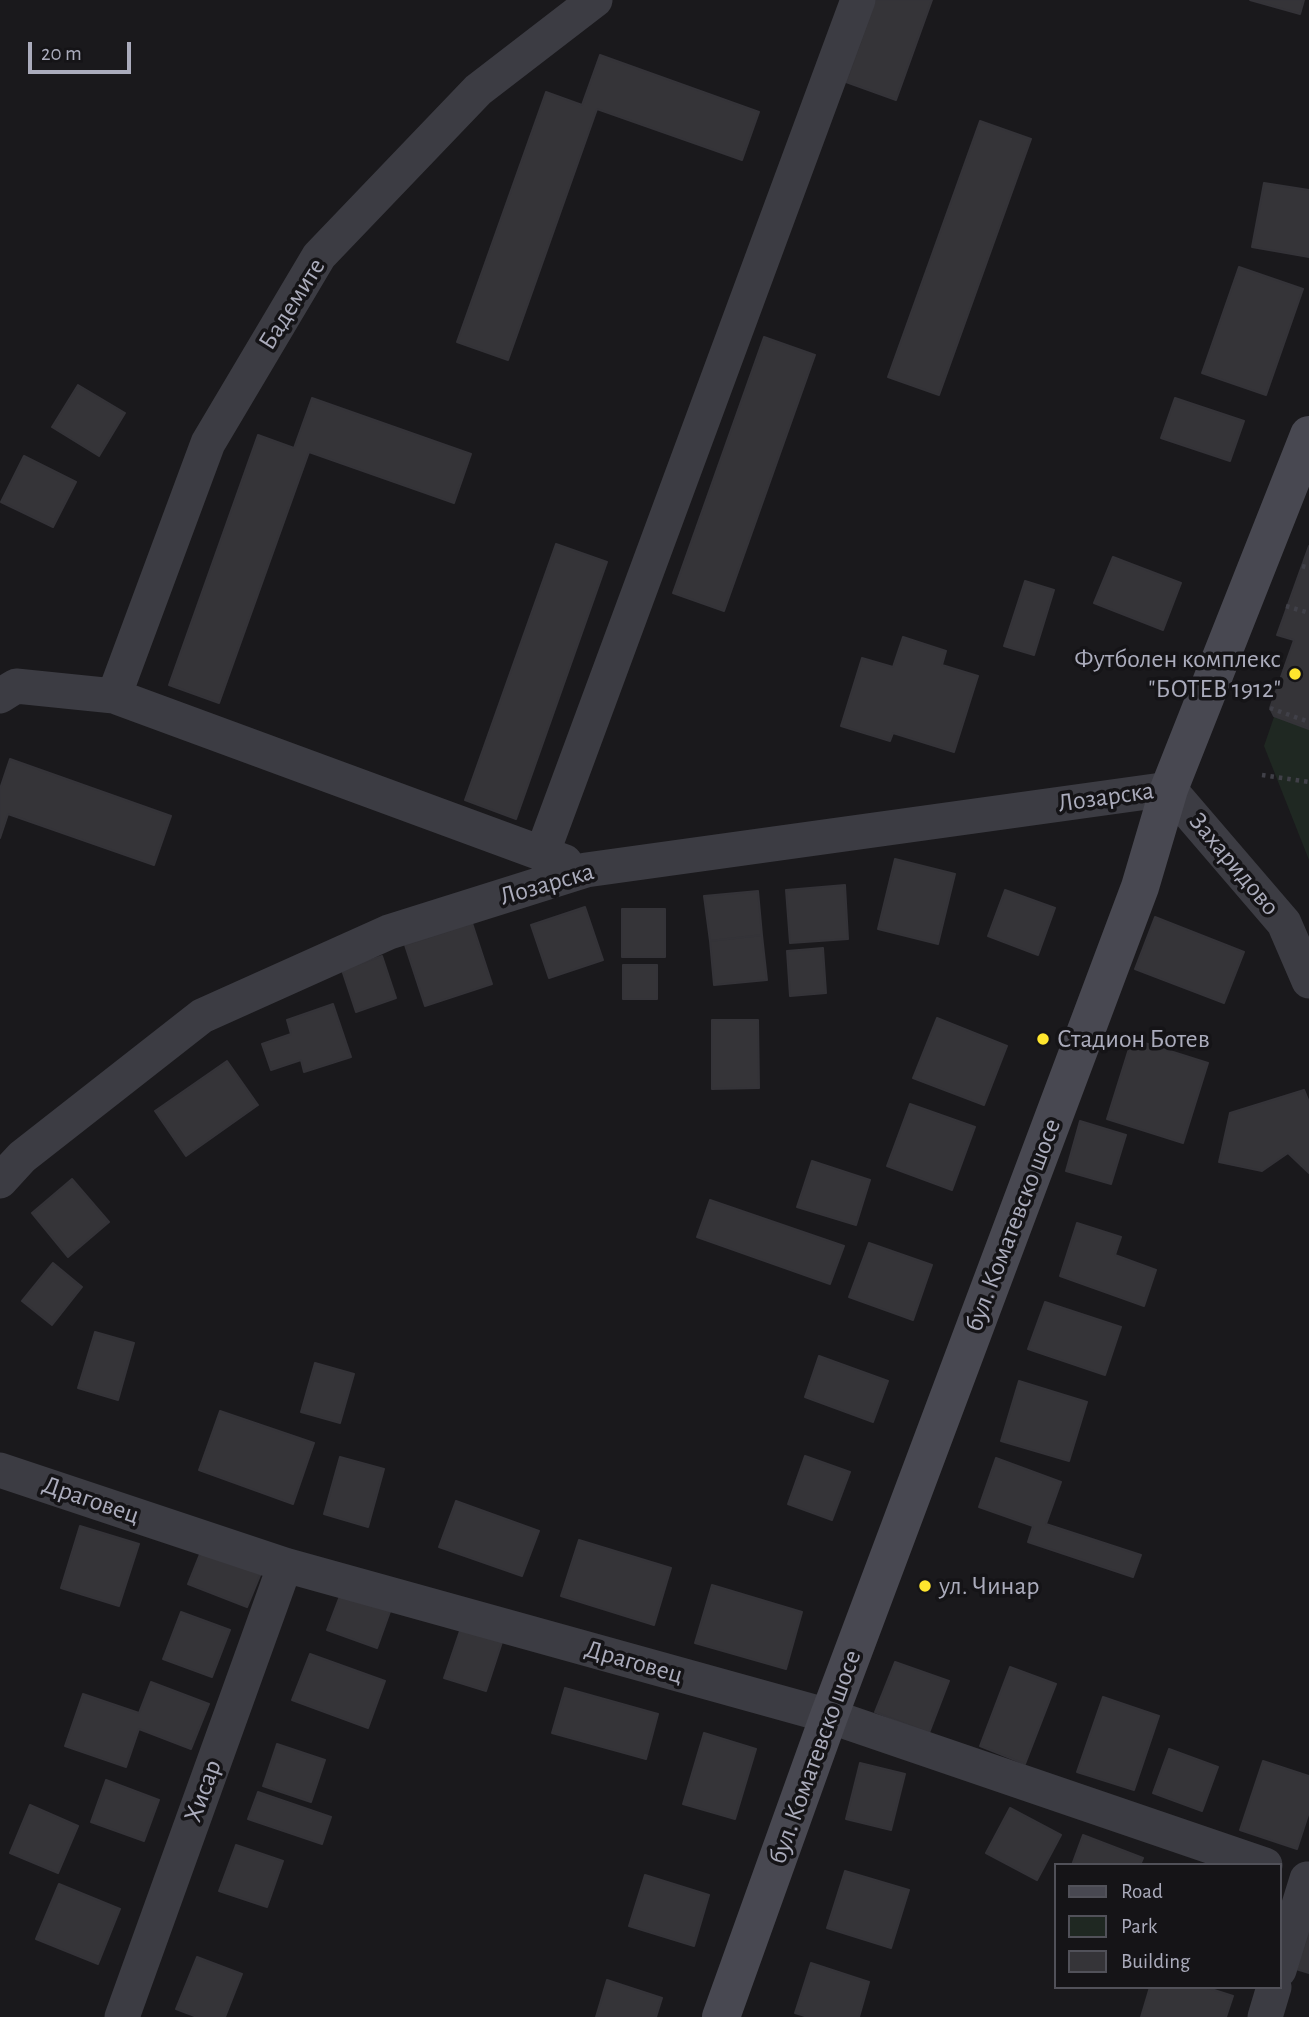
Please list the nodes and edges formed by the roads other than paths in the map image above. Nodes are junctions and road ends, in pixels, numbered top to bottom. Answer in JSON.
{"nodes":[{"id":1,"x":595,"y":0,"type":"edge"},
{"id":2,"x":858,"y":0,"type":"edge"},
{"id":3,"x":1309,"y":435,"type":"edge"},
{"id":4,"x":0,"y":696,"type":"edge"},
{"id":5,"x":114,"y":696,"type":"junction"},
{"id":6,"x":1169,"y":789,"type":"junction"},
{"id":7,"x":542,"y":854,"type":"junction"},
{"id":8,"x":586,"y":870,"type":"junction"},
{"id":9,"x":1296,"y":928,"type":"edge"},
{"id":10,"x":1309,"y":981,"type":"edge"},
{"id":11,"x":0,"y":1181,"type":"edge"},
{"id":12,"x":0,"y":1470,"type":"edge"},
{"id":13,"x":285,"y":1565,"type":"junction"},
{"id":14,"x":829,"y":1716,"type":"junction"},
{"id":15,"x":1259,"y":1863,"type":"edge"},
{"id":16,"x":1298,"y":1876,"type":"edge"},
{"id":17,"x":1281,"y":1960,"type":"edge"},
{"id":18,"x":1273,"y":1989,"type":"edge"},
{"id":19,"x":122,"y":2017,"type":"edge"},
{"id":20,"x":721,"y":2017,"type":"edge"},
{"id":21,"x":1265,"y":2017,"type":"edge"}],
"edges":[{"from":1,"to":5,"type":"street","name":"Бадемите"},
{"from":2,"to":7,"type":"street"},
{"from":3,"to":6,"type":"main road","name":"бул. Коматевско шосе"},
{"from":4,"to":5,"type":"street"},
{"from":5,"to":7,"type":"street"},
{"from":6,"to":8,"type":"street","name":"Лозарска"},
{"from":6,"to":9,"type":"street","name":"Захаридово"},
{"from":6,"to":14,"type":"main road","name":"бул. Коматевско шосе"},
{"from":7,"to":8,"type":"street"},
{"from":8,"to":11,"type":"street","name":"Лозарска"},
{"from":9,"to":10,"type":"street","name":"Захаридово"},
{"from":12,"to":13,"type":"street","name":"Драговец"},
{"from":13,"to":14,"type":"street","name":"Драговец"},
{"from":13,"to":19,"type":"street","name":"Хисар"},
{"from":14,"to":15,"type":"street","name":"Драговец"},
{"from":14,"to":20,"type":"main road","name":"бул. Коматевско шосе"},
{"from":16,"to":17,"type":"street"},
{"from":18,"to":21,"type":"street"}]}
